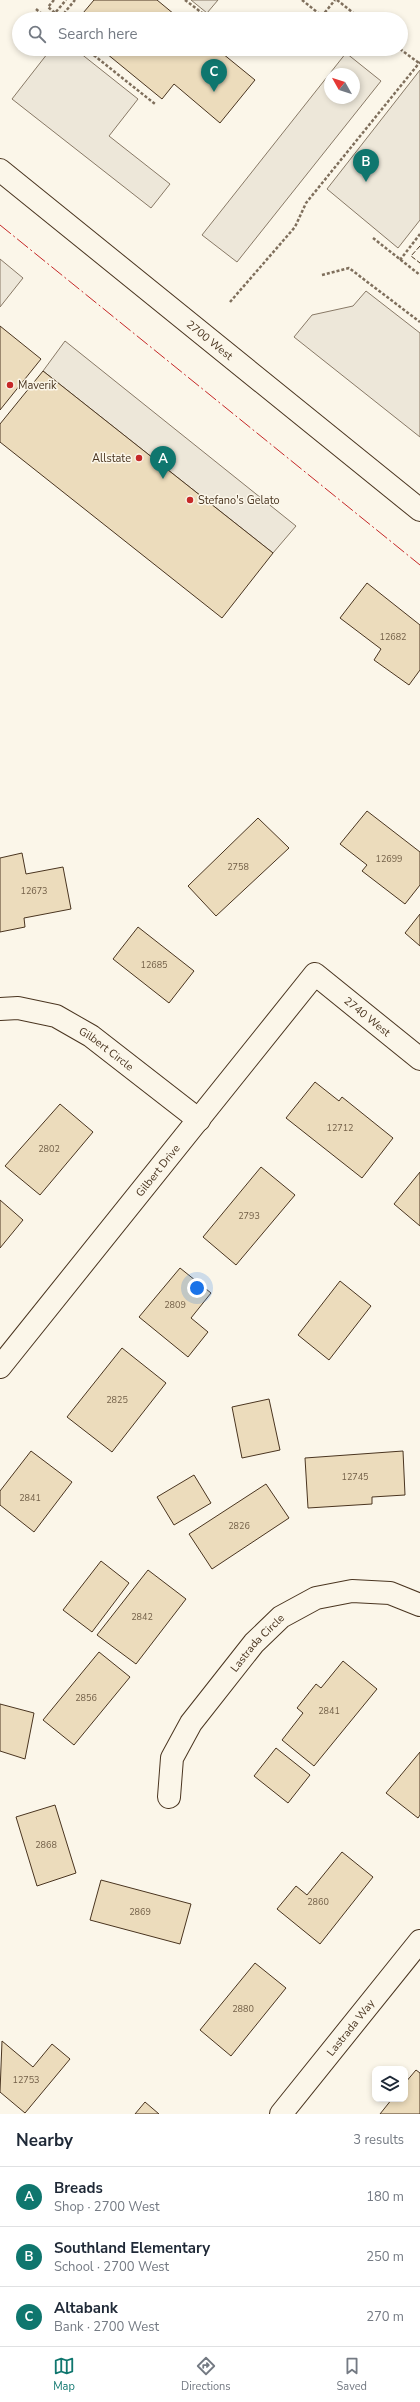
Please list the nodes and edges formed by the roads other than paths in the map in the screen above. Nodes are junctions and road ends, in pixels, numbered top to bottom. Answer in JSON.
{"nodes":[{"id":1,"x":0,"y":170,"type":"edge"},
{"id":2,"x":420,"y":510,"type":"edge"},
{"id":3,"x":316,"y":974,"type":"joint"},
{"id":4,"x":0,"y":1009,"type":"edge"},
{"id":5,"x":420,"y":1059,"type":"edge"},
{"id":6,"x":199,"y":1120,"type":"junction"},
{"id":7,"x":0,"y":1366,"type":"edge"},
{"id":8,"x":420,"y":1605,"type":"edge"},
{"id":9,"x":169,"y":1796,"type":"dead end"},
{"id":10,"x":420,"y":1942,"type":"edge"},
{"id":11,"x":281,"y":2114,"type":"edge"}],
"edges":[{"from":1,"to":2,"type":"street","name":"2700 West"},
{"from":3,"to":5,"type":"street","name":"2740 West"},
{"from":3,"to":6,"type":"street","name":"Gilbert Drive"},
{"from":4,"to":6,"type":"street","name":"Gilbert Circle"},
{"from":6,"to":7,"type":"street","name":"Gilbert Drive"},
{"from":8,"to":9,"type":"street","name":"Lastrada Circle"},
{"from":10,"to":11,"type":"street","name":"Lastrada Way"}]}
